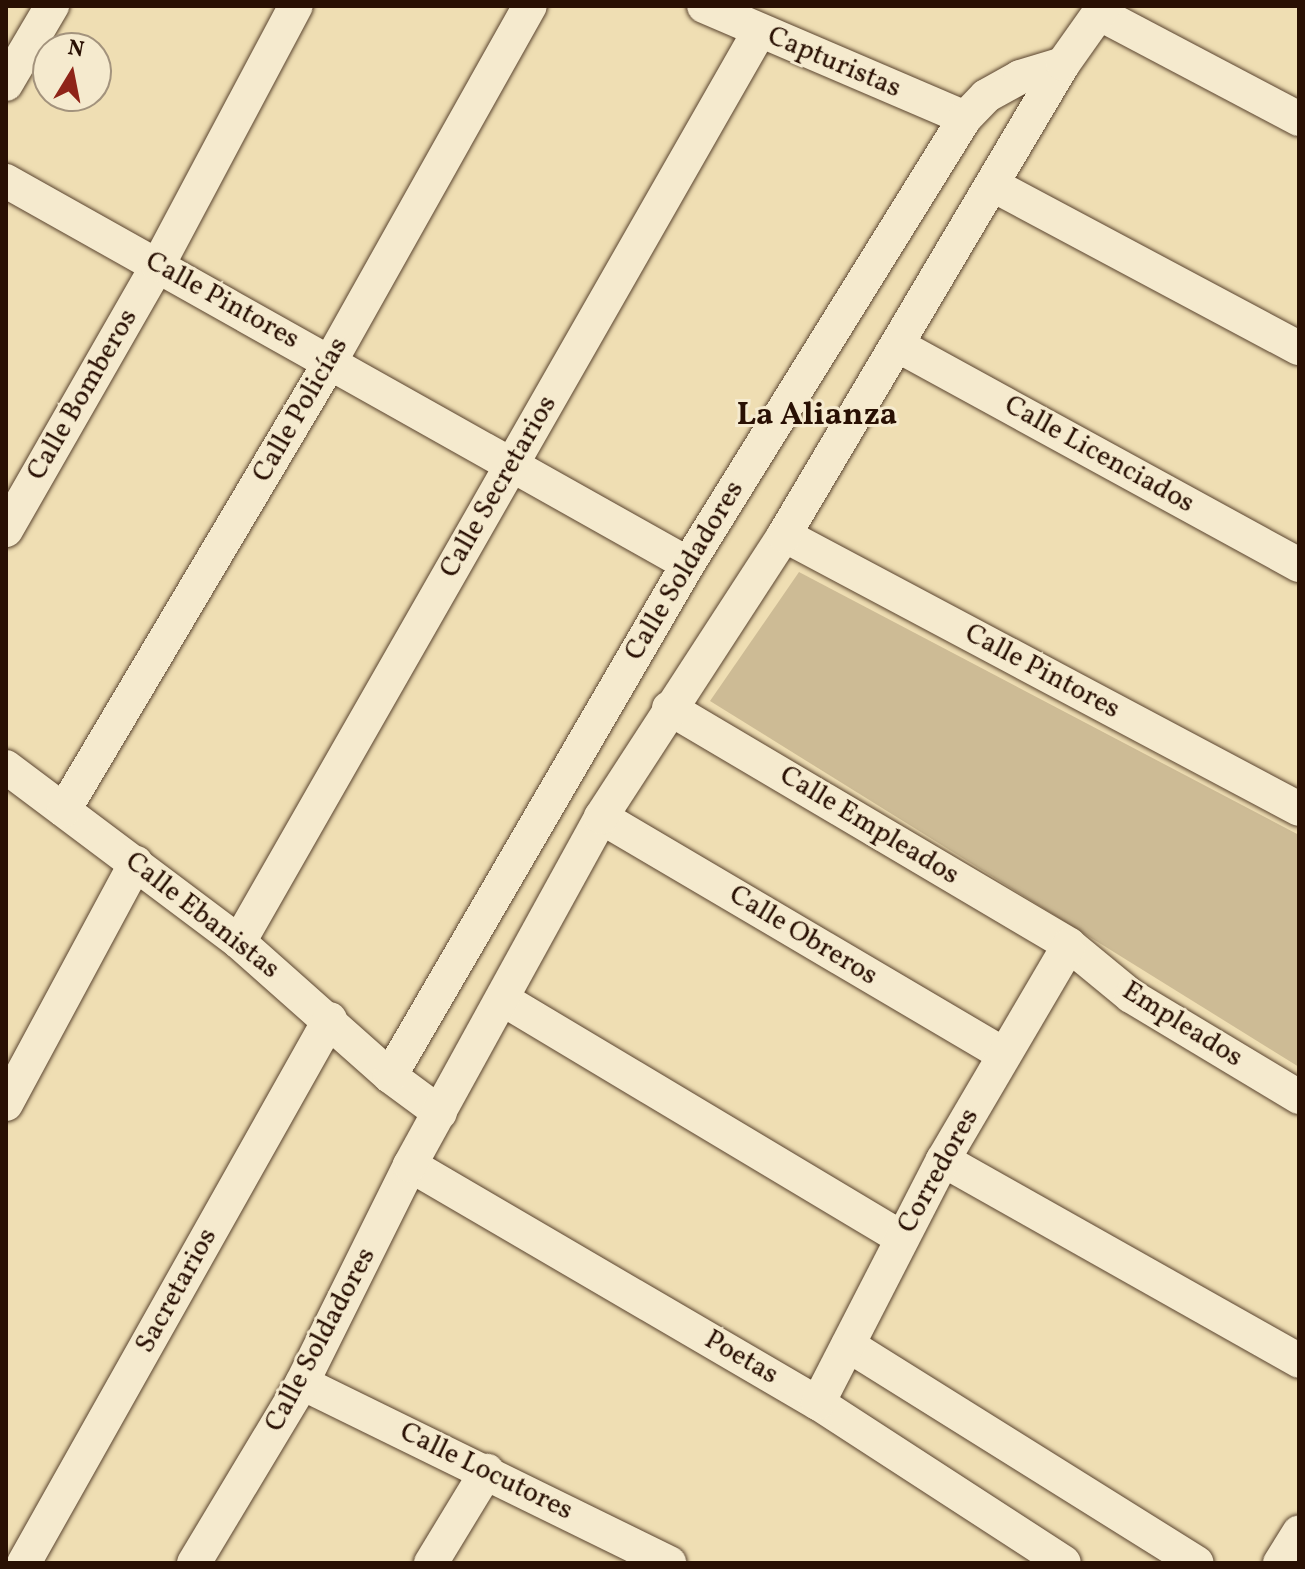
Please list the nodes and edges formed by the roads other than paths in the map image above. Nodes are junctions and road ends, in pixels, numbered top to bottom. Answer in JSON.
{"nodes":[{"id":1,"x":52,"y":6,"type":"edge"},
{"id":2,"x":296,"y":6,"type":"edge"},
{"id":3,"x":530,"y":6,"type":"edge"},
{"id":4,"x":704,"y":6,"type":"edge"},
{"id":5,"x":1102,"y":10,"type":"edge"},
{"id":6,"x":759,"y":32,"type":"junction"},
{"id":7,"x":1063,"y":64,"type":"junction"},
{"id":8,"x":6,"y":84,"type":"edge"},
{"id":9,"x":965,"y":118,"type":"junction"},
{"id":10,"x":1299,"y":119,"type":"edge"},
{"id":11,"x":6,"y":181,"type":"edge"},
{"id":12,"x":995,"y":186,"type":"junction"},
{"id":13,"x":158,"y":265,"type":"junction"},
{"id":14,"x":899,"y":346,"type":"junction"},
{"id":15,"x":1299,"y":348,"type":"edge"},
{"id":16,"x":330,"y":362,"type":"junction"},
{"id":17,"x":512,"y":464,"type":"junction"},
{"id":18,"x":6,"y":530,"type":"edge"},
{"id":19,"x":784,"y":535,"type":"junction"},
{"id":20,"x":688,"y":564,"type":"junction"},
{"id":21,"x":1299,"y":565,"type":"edge"},
{"id":22,"x":669,"y":708,"type":"junction"},
{"id":23,"x":6,"y":767,"type":"edge"},
{"id":24,"x":1299,"y":809,"type":"edge"},
{"id":25,"x":64,"y":810,"type":"junction"},
{"id":26,"x":601,"y":817,"type":"junction"},
{"id":27,"x":136,"y":863,"type":"junction"},
{"id":28,"x":239,"y":942,"type":"junction"},
{"id":29,"x":1069,"y":945,"type":"junction"},
{"id":30,"x":504,"y":1000,"type":"junction"},
{"id":31,"x":330,"y":1019,"type":"junction"},
{"id":32,"x":1004,"y":1054,"type":"junction"},
{"id":33,"x":390,"y":1076,"type":"junction"},
{"id":34,"x":1299,"y":1097,"type":"edge"},
{"id":35,"x":6,"y":1104,"type":"edge"},
{"id":36,"x":440,"y":1113,"type":"junction"},
{"id":37,"x":943,"y":1160,"type":"junction"},
{"id":38,"x":410,"y":1165,"type":"junction"},
{"id":39,"x":902,"y":1238,"type":"junction"},
{"id":40,"x":848,"y":1345,"type":"junction"},
{"id":41,"x":1299,"y":1361,"type":"edge"},
{"id":42,"x":302,"y":1383,"type":"junction"},
{"id":43,"x":818,"y":1403,"type":"junction"},
{"id":44,"x":487,"y":1471,"type":"junction"},
{"id":45,"x":1299,"y":1533,"type":"edge"},
{"id":46,"x":24,"y":1563,"type":"edge"},
{"id":47,"x":194,"y":1563,"type":"edge"},
{"id":48,"x":431,"y":1563,"type":"edge"},
{"id":49,"x":669,"y":1563,"type":"edge"},
{"id":50,"x":1064,"y":1563,"type":"edge"},
{"id":51,"x":1197,"y":1563,"type":"edge"},
{"id":52,"x":1280,"y":1563,"type":"edge"}],
"edges":[{"from":1,"to":8,"type":"street"},
{"from":2,"to":13,"type":"street","name":"Calle Bomberos"},
{"from":3,"to":16,"type":"street","name":"Calle Policías"},
{"from":4,"to":6,"type":"street","name":"Capturistas"},
{"from":5,"to":7,"type":"street","name":"Calle Soldadores"},
{"from":5,"to":10,"type":"street"},
{"from":6,"to":9,"type":"street","name":"Capturistas"},
{"from":6,"to":17,"type":"street","name":"Calle Secretarios"},
{"from":7,"to":9,"type":"street","name":"Calle Soldadores"},
{"from":7,"to":12,"type":"street","name":"Calle Soldadores"},
{"from":9,"to":20,"type":"street","name":"Calle Soldadores"},
{"from":11,"to":13,"type":"street","name":"Calle Pintores"},
{"from":12,"to":14,"type":"street","name":"Calle Soldadores"},
{"from":12,"to":15,"type":"street"},
{"from":13,"to":16,"type":"street","name":"Calle Pintores"},
{"from":13,"to":18,"type":"street","name":"Calle Bomberos"},
{"from":14,"to":19,"type":"street","name":"Calle Soldadores"},
{"from":14,"to":21,"type":"street","name":"Calle Licenciados"},
{"from":16,"to":17,"type":"street","name":"Calle Pintores"},
{"from":16,"to":25,"type":"street","name":"Calle Policías"},
{"from":17,"to":20,"type":"street","name":"Calle Pintores"},
{"from":17,"to":28,"type":"street","name":"Calle Secretarios"},
{"from":19,"to":22,"type":"street","name":"Calle Soldadores"},
{"from":19,"to":24,"type":"street","name":"Calle Pintores"},
{"from":20,"to":33,"type":"street","name":"Calle Soldadores"},
{"from":22,"to":26,"type":"street","name":"Calle Soldadores"},
{"from":22,"to":29,"type":"street","name":"Calle Empleados"},
{"from":23,"to":25,"type":"street","name":"Calle Ebanistas"},
{"from":25,"to":27,"type":"street","name":"Calle Ebanistas"},
{"from":26,"to":30,"type":"street","name":"Calle Soldadores"},
{"from":26,"to":32,"type":"street","name":"Calle Obreros"},
{"from":27,"to":28,"type":"street","name":"Calle Ebanistas"},
{"from":27,"to":35,"type":"street"},
{"from":28,"to":31,"type":"street","name":"Calle Ebanistas"},
{"from":29,"to":32,"type":"street","name":"Corredores"},
{"from":29,"to":34,"type":"street","name":"Empleados"},
{"from":30,"to":36,"type":"street","name":"Calle Soldadores"},
{"from":30,"to":39,"type":"street"},
{"from":31,"to":33,"type":"street","name":"Calle Ebanistas"},
{"from":31,"to":46,"type":"street","name":"Sacretarios"},
{"from":32,"to":37,"type":"street","name":"Corredores"},
{"from":33,"to":36,"type":"street"},
{"from":36,"to":38,"type":"street","name":"Calle Soldadores"},
{"from":37,"to":39,"type":"street","name":"Corredores"},
{"from":37,"to":41,"type":"street"},
{"from":38,"to":42,"type":"street","name":"Calle Soldadores"},
{"from":38,"to":43,"type":"street","name":"Poetas"},
{"from":39,"to":40,"type":"street","name":"Corredores"},
{"from":40,"to":43,"type":"street","name":"Corredores"},
{"from":40,"to":51,"type":"street"},
{"from":42,"to":44,"type":"street","name":"Calle Locutores"},
{"from":42,"to":47,"type":"street","name":"Calle Soldadores"},
{"from":43,"to":50,"type":"street","name":"Poetas"},
{"from":44,"to":48,"type":"street"},
{"from":44,"to":49,"type":"street","name":"Calle Locutores"},
{"from":45,"to":52,"type":"street"}]}
